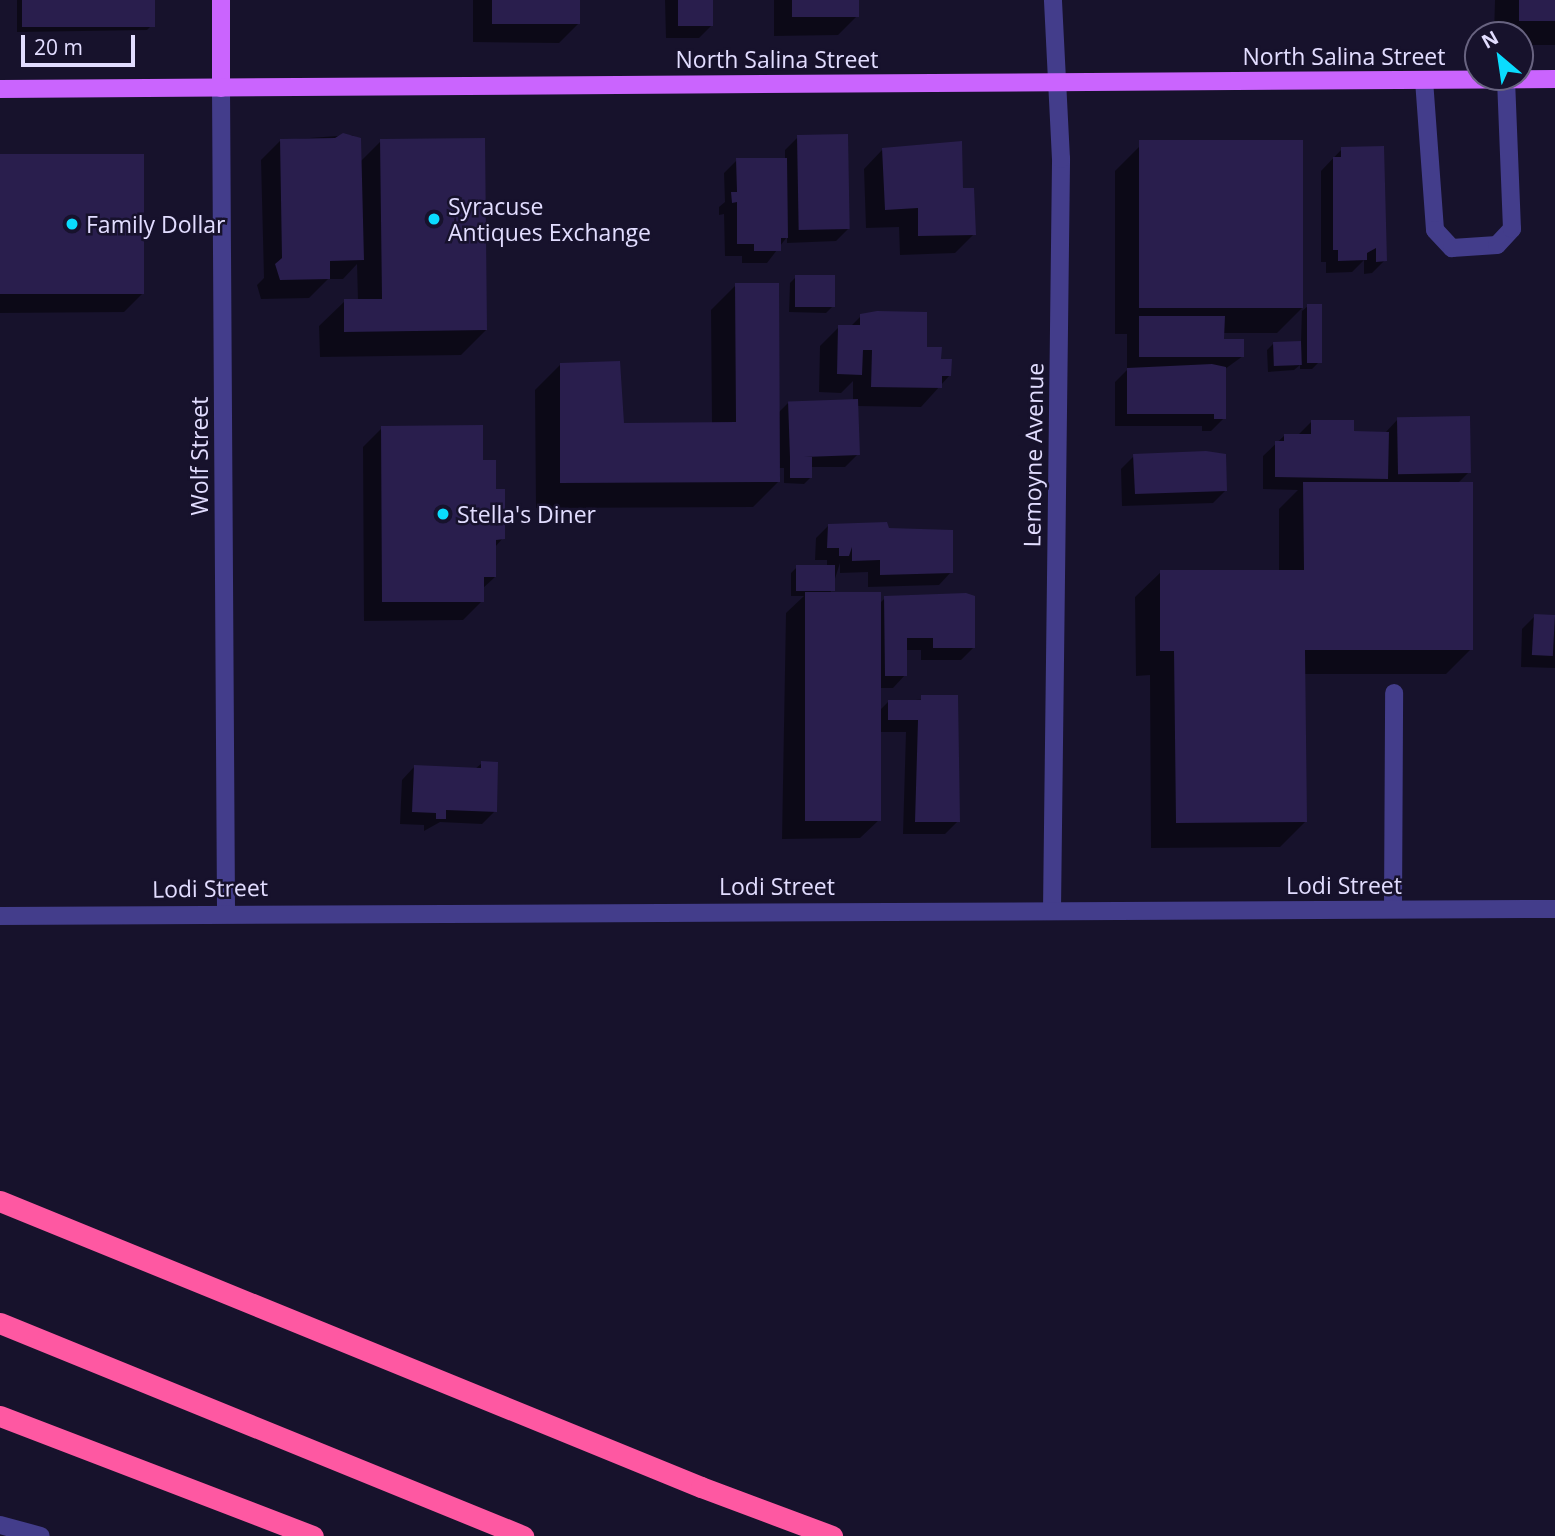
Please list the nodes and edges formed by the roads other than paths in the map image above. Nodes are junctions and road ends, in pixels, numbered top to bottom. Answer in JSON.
{"nodes":[{"id":1,"x":221,"y":0,"type":"edge"},
{"id":2,"x":1053,"y":0,"type":"edge"},
{"id":3,"x":1534,"y":79,"type":"edge"},
{"id":4,"x":1555,"y":79,"type":"edge"},
{"id":5,"x":1424,"y":80,"type":"junction"},
{"id":6,"x":1464,"y":80,"type":"edge"},
{"id":7,"x":1057,"y":82,"type":"junction"},
{"id":8,"x":221,"y":88,"type":"junction"},
{"id":9,"x":0,"y":89,"type":"edge"},
{"id":10,"x":1506,"y":91,"type":"edge"},
{"id":11,"x":1394,"y":692,"type":"dead end"},
{"id":12,"x":1392,"y":909,"type":"junction"},
{"id":13,"x":1555,"y":909,"type":"edge"},
{"id":14,"x":1052,"y":910,"type":"junction"},
{"id":15,"x":226,"y":912,"type":"junction"},
{"id":16,"x":0,"y":916,"type":"edge"},
{"id":17,"x":0,"y":1201,"type":"edge"},
{"id":18,"x":0,"y":1322,"type":"edge"},
{"id":19,"x":0,"y":1417,"type":"edge"},
{"id":20,"x":0,"y":1525,"type":"edge"},
{"id":21,"x":41,"y":1536,"type":"edge"},
{"id":22,"x":313,"y":1536,"type":"edge"},
{"id":23,"x":523,"y":1536,"type":"edge"},
{"id":24,"x":832,"y":1536,"type":"edge"}],
"edges":[{"from":1,"to":8,"type":"main road","name":"Wolf Street"},
{"from":2,"to":7,"type":"street","name":"Lemoyne Avenue"},
{"from":3,"to":4,"type":"main road","name":"North Salina Street"},
{"from":5,"to":6,"type":"main road","name":"North Salina Street"},
{"from":5,"to":7,"type":"main road","name":"North Salina Street"},
{"from":5,"to":10,"type":"street"},
{"from":7,"to":8,"type":"main road","name":"North Salina Street"},
{"from":7,"to":14,"type":"street","name":"Lemoyne Avenue"},
{"from":8,"to":9,"type":"main road","name":"North Salina Street"},
{"from":8,"to":15,"type":"street","name":"Wolf Street"},
{"from":11,"to":12,"type":"street"},
{"from":12,"to":13,"type":"street","name":"Lodi Street"},
{"from":12,"to":14,"type":"street","name":"Lodi Street"},
{"from":14,"to":15,"type":"street","name":"Lodi Street"},
{"from":15,"to":16,"type":"street","name":"Lodi Street"},
{"from":17,"to":24,"type":"highway"},
{"from":18,"to":23,"type":"highway"},
{"from":19,"to":22,"type":"highway"},
{"from":20,"to":21,"type":"street"}]}
